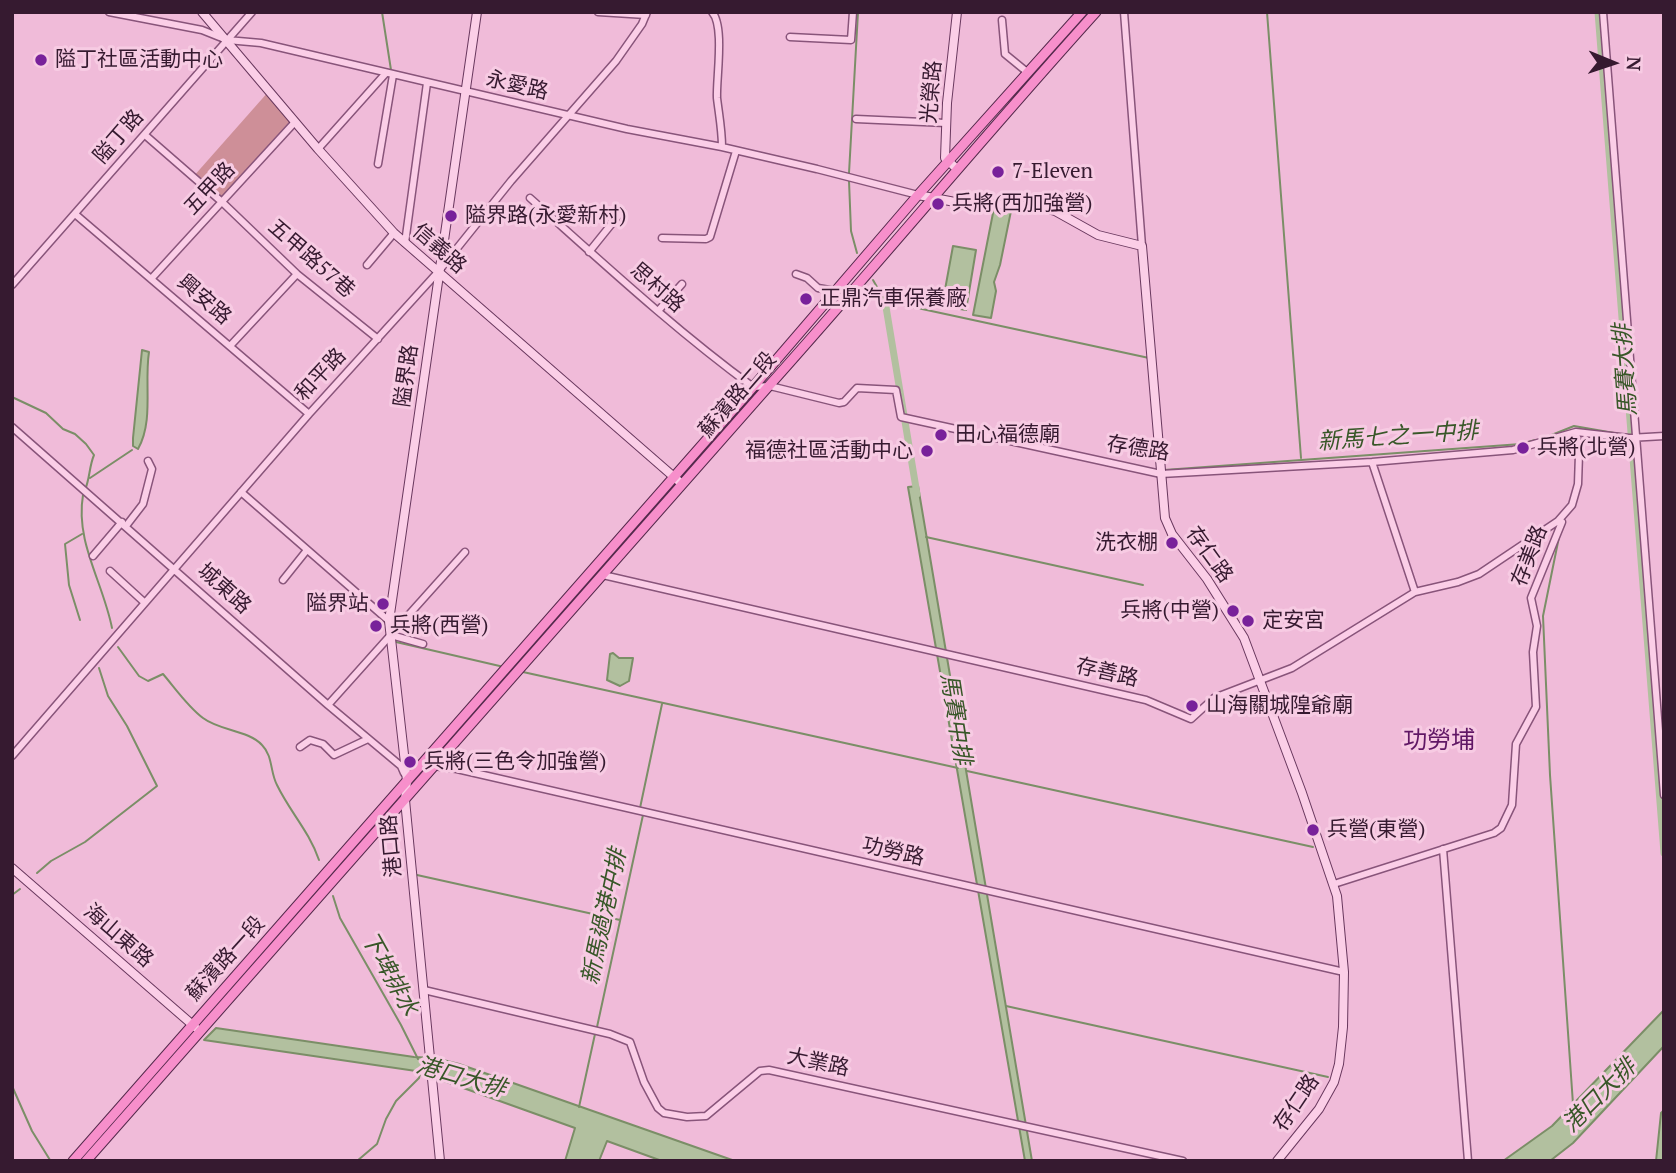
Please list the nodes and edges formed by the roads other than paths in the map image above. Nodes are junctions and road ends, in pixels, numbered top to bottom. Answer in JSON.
{"nodes":[{"id":1,"x":109,"y":12,"type":"edge"},
{"id":2,"x":202,"y":12,"type":"edge"},
{"id":3,"x":252,"y":12,"type":"edge"},
{"id":4,"x":477,"y":12,"type":"edge"},
{"id":5,"x":598,"y":12,"type":"edge"},
{"id":6,"x":712,"y":12,"type":"edge"},
{"id":7,"x":853,"y":12,"type":"edge"},
{"id":8,"x":957,"y":12,"type":"edge"},
{"id":9,"x":1082,"y":12,"type":"edge"},
{"id":10,"x":1096,"y":12,"type":"edge"},
{"id":11,"x":1124,"y":12,"type":"edge"},
{"id":12,"x":1603,"y":12,"type":"edge"},
{"id":13,"x":646,"y":14,"type":"edge"},
{"id":14,"x":1002,"y":20,"type":"dead end"},
{"id":15,"x":790,"y":37,"type":"dead end"},
{"id":16,"x":227,"y":40,"type":"junction"},
{"id":17,"x":1027,"y":72,"type":"junction"},
{"id":18,"x":389,"y":74,"type":"junction"},
{"id":19,"x":427,"y":83,"type":"junction"},
{"id":20,"x":465,"y":92,"type":"junction"},
{"id":21,"x":1002,"y":109,"type":"junction"},
{"id":22,"x":568,"y":115,"type":"junction"},
{"id":23,"x":856,"y":119,"type":"dead end"},
{"id":24,"x":295,"y":122,"type":"junction"},
{"id":25,"x":946,"y":123,"type":"junction"},
{"id":26,"x":145,"y":135,"type":"junction"},
{"id":27,"x":722,"y":147,"type":"junction"},
{"id":28,"x":318,"y":149,"type":"junction"},
{"id":29,"x":736,"y":151,"type":"junction"},
{"id":30,"x":948,"y":162,"type":"junction"},
{"id":31,"x":379,"y":164,"type":"dead end"},
{"id":32,"x":957,"y":169,"type":"junction"},
{"id":33,"x":918,"y":195,"type":"junction"},
{"id":34,"x":530,"y":198,"type":"dead end"},
{"id":35,"x":933,"y":198,"type":"junction"},
{"id":36,"x":222,"y":202,"type":"junction"},
{"id":37,"x":622,"y":212,"type":"dead end"},
{"id":38,"x":75,"y":214,"type":"junction"},
{"id":39,"x":394,"y":233,"type":"junction"},
{"id":40,"x":662,"y":238,"type":"dead end"},
{"id":41,"x":405,"y":243,"type":"junction"},
{"id":42,"x":1142,"y":246,"type":"junction"},
{"id":43,"x":589,"y":253,"type":"junction"},
{"id":44,"x":367,"y":265,"type":"dead end"},
{"id":45,"x":438,"y":272,"type":"junction"},
{"id":46,"x":298,"y":274,"type":"junction"},
{"id":47,"x":796,"y":274,"type":"dead end"},
{"id":48,"x":152,"y":279,"type":"junction"},
{"id":49,"x":682,"y":284,"type":"dead end"},
{"id":50,"x":12,"y":285,"type":"edge"},
{"id":51,"x":835,"y":291,"type":"junction"},
{"id":52,"x":658,"y":311,"type":"junction"},
{"id":53,"x":378,"y":339,"type":"junction"},
{"id":54,"x":230,"y":346,"type":"junction"},
{"id":55,"x":770,"y":386,"type":"junction"},
{"id":56,"x":752,"y":387,"type":"junction"},
{"id":57,"x":309,"y":414,"type":"junction"},
{"id":58,"x":12,"y":427,"type":"edge"},
{"id":59,"x":1576,"y":432,"type":"junction"},
{"id":60,"x":1664,"y":436,"type":"edge"},
{"id":61,"x":1632,"y":438,"type":"junction"},
{"id":62,"x":148,"y":461,"type":"dead end"},
{"id":63,"x":1373,"y":462,"type":"junction"},
{"id":64,"x":1161,"y":474,"type":"junction"},
{"id":65,"x":673,"y":476,"type":"junction"},
{"id":66,"x":682,"y":484,"type":"junction"},
{"id":67,"x":241,"y":492,"type":"junction"},
{"id":68,"x":1558,"y":521,"type":"junction"},
{"id":69,"x":124,"y":524,"type":"junction"},
{"id":70,"x":307,"y":550,"type":"junction"},
{"id":71,"x":465,"y":552,"type":"dead end"},
{"id":72,"x":93,"y":556,"type":"dead end"},
{"id":73,"x":176,"y":569,"type":"junction"},
{"id":74,"x":110,"y":571,"type":"dead end"},
{"id":75,"x":603,"y":575,"type":"junction"},
{"id":76,"x":283,"y":580,"type":"dead end"},
{"id":77,"x":1415,"y":592,"type":"junction"},
{"id":78,"x":145,"y":603,"type":"junction"},
{"id":79,"x":389,"y":621,"type":"junction"},
{"id":80,"x":391,"y":635,"type":"junction"},
{"id":81,"x":423,"y":644,"type":"dead end"},
{"id":82,"x":1261,"y":682,"type":"junction"},
{"id":83,"x":328,"y":705,"type":"junction"},
{"id":84,"x":368,"y":738,"type":"junction"},
{"id":85,"x":300,"y":747,"type":"dead end"},
{"id":86,"x":12,"y":756,"type":"edge"},
{"id":87,"x":433,"y":766,"type":"junction"},
{"id":88,"x":407,"y":781,"type":"junction"},
{"id":89,"x":1664,"y":795,"type":"edge"},
{"id":90,"x":405,"y":800,"type":"junction"},
{"id":91,"x":1443,"y":849,"type":"junction"},
{"id":92,"x":12,"y":868,"type":"edge"},
{"id":93,"x":1334,"y":884,"type":"junction"},
{"id":94,"x":294,"y":918,"type":"junction"},
{"id":95,"x":1344,"y":972,"type":"junction"},
{"id":96,"x":424,"y":990,"type":"junction"},
{"id":97,"x":192,"y":1023,"type":"junction"},
{"id":98,"x":200,"y":1032,"type":"junction"},
{"id":99,"x":73,"y":1161,"type":"edge"},
{"id":100,"x":86,"y":1161,"type":"edge"},
{"id":101,"x":440,"y":1161,"type":"edge"},
{"id":102,"x":1184,"y":1161,"type":"edge"},
{"id":103,"x":1277,"y":1161,"type":"edge"},
{"id":104,"x":1468,"y":1161,"type":"edge"}],
"edges":[{"from":1,"to":16,"type":"street","name":"永愛路"},
{"from":2,"to":16,"type":"street","name":"信義路"},
{"from":3,"to":16,"type":"street","name":"隘丁路"},
{"from":4,"to":20,"type":"street","name":"隘界路"},
{"from":5,"to":13,"type":"street"},
{"from":6,"to":27,"type":"street"},
{"from":7,"to":15,"type":"street"},
{"from":8,"to":25,"type":"street","name":"光榮路"},
{"from":9,"to":17,"type":"main road","name":"蘇濱路二段"},
{"from":10,"to":21,"type":"main road","name":"蘇濱路二段"},
{"from":11,"to":42,"type":"street","name":"存仁路"},
{"from":12,"to":61,"type":"street"},
{"from":13,"to":22,"type":"street","name":"和平路"},
{"from":14,"to":17,"type":"street"},
{"from":16,"to":18,"type":"street","name":"永愛路"},
{"from":16,"to":24,"type":"street","name":"信義路"},
{"from":16,"to":26,"type":"street","name":"隘丁路"},
{"from":17,"to":21,"type":"main road","name":"蘇濱路二段"},
{"from":18,"to":19,"type":"street","name":"永愛路"},
{"from":18,"to":28,"type":"street"},
{"from":18,"to":31,"type":"street"},
{"from":19,"to":20,"type":"street","name":"永愛路"},
{"from":19,"to":41,"type":"street"},
{"from":20,"to":22,"type":"street","name":"永愛路"},
{"from":20,"to":45,"type":"street","name":"隘界路"},
{"from":21,"to":30,"type":"main road","name":"蘇濱路二段"},
{"from":21,"to":32,"type":"main road","name":"蘇濱路二段"},
{"from":22,"to":27,"type":"street","name":"永愛路"},
{"from":22,"to":45,"type":"street","name":"和平路"},
{"from":23,"to":25,"type":"street"},
{"from":24,"to":28,"type":"street","name":"信義路"},
{"from":24,"to":36,"type":"street","name":"五甲路"},
{"from":25,"to":30,"type":"street","name":"光榮路"},
{"from":26,"to":36,"type":"street","name":"五甲路57巷"},
{"from":26,"to":38,"type":"street","name":"隘丁路"},
{"from":27,"to":29,"type":"street","name":"永愛路"},
{"from":28,"to":39,"type":"street","name":"信義路"},
{"from":29,"to":33,"type":"street","name":"永愛路"},
{"from":29,"to":40,"type":"street"},
{"from":30,"to":32,"type":"street"},
{"from":30,"to":33,"type":"main road","name":"蘇濱路二段"},
{"from":32,"to":35,"type":"main road","name":"蘇濱路二段"},
{"from":33,"to":35,"type":"street"},
{"from":33,"to":51,"type":"main road","name":"蘇濱路二段"},
{"from":34,"to":43,"type":"street","name":"思村路"},
{"from":35,"to":42,"type":"street"},
{"from":35,"to":55,"type":"main road","name":"蘇濱路二段"},
{"from":36,"to":46,"type":"street","name":"五甲路57巷"},
{"from":36,"to":48,"type":"street","name":"五甲路"},
{"from":37,"to":43,"type":"street"},
{"from":38,"to":48,"type":"street","name":"興安路"},
{"from":38,"to":50,"type":"street","name":"隘丁路"},
{"from":39,"to":41,"type":"street","name":"信義路"},
{"from":39,"to":44,"type":"street"},
{"from":41,"to":45,"type":"street","name":"信義路"},
{"from":42,"to":64,"type":"street","name":"存仁路"},
{"from":43,"to":52,"type":"street","name":"思村路"},
{"from":45,"to":53,"type":"street","name":"和平路"},
{"from":45,"to":65,"type":"street","name":"信義路"},
{"from":45,"to":79,"type":"street","name":"隘界路"},
{"from":46,"to":53,"type":"street","name":"五甲路57巷"},
{"from":46,"to":54,"type":"street"},
{"from":47,"to":51,"type":"street"},
{"from":48,"to":54,"type":"street","name":"興安路"},
{"from":49,"to":52,"type":"street"},
{"from":51,"to":56,"type":"main road","name":"蘇濱路二段"},
{"from":52,"to":56,"type":"street","name":"思村路"},
{"from":53,"to":57,"type":"street","name":"和平路"},
{"from":54,"to":57,"type":"street","name":"興安路"},
{"from":55,"to":56,"type":"street"},
{"from":55,"to":64,"type":"street","name":"存德路"},
{"from":55,"to":66,"type":"main road","name":"蘇濱路二段"},
{"from":56,"to":65,"type":"main road","name":"蘇濱路二段"},
{"from":57,"to":67,"type":"street","name":"和平路"},
{"from":58,"to":69,"type":"street","name":"城東路"},
{"from":59,"to":61,"type":"street"},
{"from":59,"to":63,"type":"street","name":"存德路"},
{"from":59,"to":68,"type":"street"},
{"from":60,"to":61,"type":"street"},
{"from":61,"to":89,"type":"street"},
{"from":62,"to":69,"type":"street"},
{"from":63,"to":64,"type":"street","name":"存德路"},
{"from":63,"to":77,"type":"street"},
{"from":64,"to":82,"type":"street","name":"存仁路"},
{"from":65,"to":66,"type":"street","name":"信義路"},
{"from":65,"to":88,"type":"main road","name":"蘇濱路二段"},
{"from":66,"to":75,"type":"main road","name":"蘇濱路二段"},
{"from":67,"to":70,"type":"street"},
{"from":67,"to":73,"type":"street","name":"和平路"},
{"from":68,"to":77,"type":"street","name":"存善路"},
{"from":68,"to":91,"type":"street","name":"存美路"},
{"from":69,"to":72,"type":"street"},
{"from":69,"to":73,"type":"street","name":"城東路"},
{"from":70,"to":76,"type":"street"},
{"from":70,"to":79,"type":"street"},
{"from":71,"to":80,"type":"street"},
{"from":73,"to":78,"type":"street","name":"和平路"},
{"from":73,"to":83,"type":"street","name":"城東路"},
{"from":74,"to":78,"type":"street"},
{"from":75,"to":82,"type":"street","name":"存善路"},
{"from":75,"to":87,"type":"main road","name":"蘇濱路二段"},
{"from":77,"to":82,"type":"street","name":"存善路"},
{"from":78,"to":86,"type":"street","name":"和平路"},
{"from":79,"to":80,"type":"street","name":"隘界路"},
{"from":80,"to":81,"type":"street"},
{"from":80,"to":83,"type":"street"},
{"from":80,"to":88,"type":"street","name":"港口路"},
{"from":82,"to":93,"type":"street","name":"存仁路"},
{"from":83,"to":84,"type":"street","name":"城東路"},
{"from":84,"to":85,"type":"street"},
{"from":84,"to":88,"type":"street","name":"城東路"},
{"from":87,"to":90,"type":"main road","name":"蘇濱路二段"},
{"from":87,"to":95,"type":"street","name":"功勞路"},
{"from":88,"to":90,"type":"street","name":"港口路"},
{"from":88,"to":94,"type":"main road","name":"蘇濱路一段"},
{"from":90,"to":94,"type":"main road","name":"蘇濱路一段"},
{"from":90,"to":96,"type":"street","name":"港口路"},
{"from":91,"to":93,"type":"street"},
{"from":91,"to":104,"type":"street"},
{"from":92,"to":97,"type":"street","name":"海山東路"},
{"from":93,"to":95,"type":"street","name":"存仁路"},
{"from":94,"to":97,"type":"main road","name":"蘇濱路一段"},
{"from":94,"to":98,"type":"main road","name":"蘇濱路一段"},
{"from":95,"to":103,"type":"street","name":"存仁路"},
{"from":96,"to":101,"type":"street","name":"港口路"},
{"from":96,"to":102,"type":"street","name":"大業路"},
{"from":97,"to":98,"type":"street","name":"海山東路"},
{"from":97,"to":99,"type":"main road","name":"蘇濱路一段"},
{"from":98,"to":100,"type":"main road","name":"蘇濱路一段"}]}
